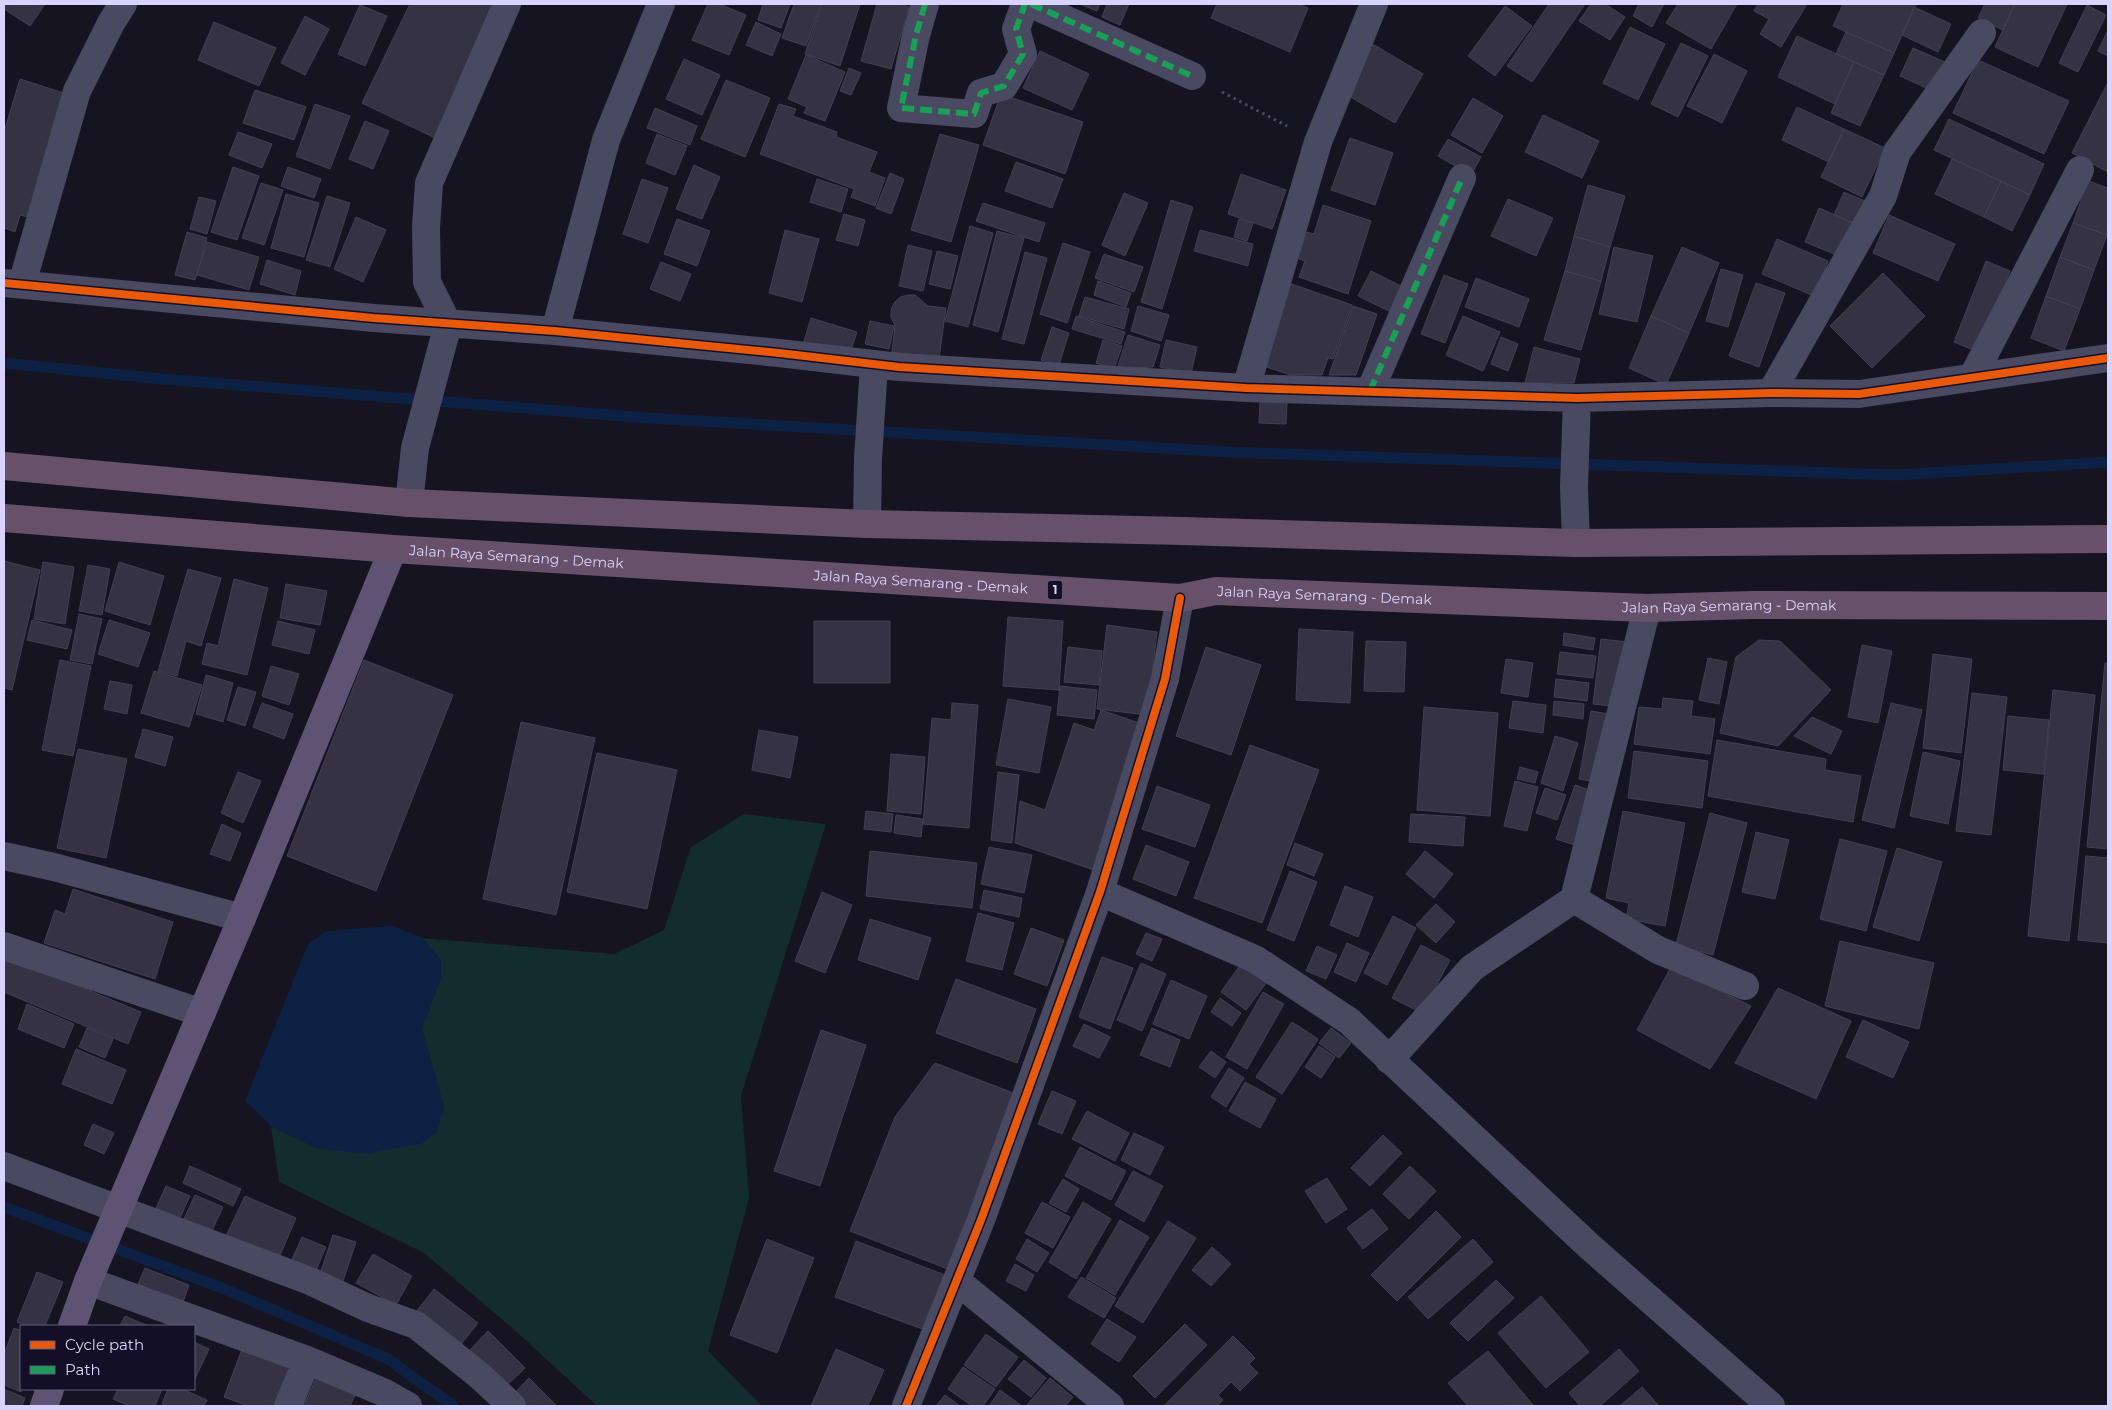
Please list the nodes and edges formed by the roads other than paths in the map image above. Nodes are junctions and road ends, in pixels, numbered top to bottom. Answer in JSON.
{"nodes":[{"id":1,"x":123,"y":4,"type":"edge"},
{"id":2,"x":506,"y":4,"type":"edge"},
{"id":3,"x":661,"y":4,"type":"edge"},
{"id":4,"x":925,"y":4,"type":"edge"},
{"id":5,"x":1025,"y":4,"type":"edge"},
{"id":6,"x":1031,"y":4,"type":"edge"},
{"id":7,"x":1374,"y":4,"type":"edge"},
{"id":8,"x":1982,"y":33,"type":"dead end"},
{"id":9,"x":1192,"y":76,"type":"road end"},
{"id":10,"x":2080,"y":170,"type":"dead end"},
{"id":11,"x":1462,"y":178,"type":"dead end"},
{"id":12,"x":13,"y":284,"type":"edge"},
{"id":13,"x":448,"y":324,"type":"junction"},
{"id":14,"x":555,"y":331,"type":"junction"},
{"id":15,"x":2108,"y":358,"type":"edge"},
{"id":16,"x":874,"y":365,"type":"junction"},
{"id":17,"x":1972,"y":378,"type":"junction"},
{"id":18,"x":1246,"y":388,"type":"junction"},
{"id":19,"x":1370,"y":391,"type":"junction"},
{"id":20,"x":1771,"y":393,"type":"junction"},
{"id":21,"x":1577,"y":411,"type":"junction"},
{"id":22,"x":4,"y":466,"type":"edge"},
{"id":23,"x":409,"y":503,"type":"junction"},
{"id":24,"x":4,"y":518,"type":"edge"},
{"id":25,"x":867,"y":524,"type":"junction"},
{"id":26,"x":2108,"y":539,"type":"edge"},
{"id":27,"x":1576,"y":543,"type":"junction"},
{"id":28,"x":393,"y":549,"type":"junction"},
{"id":29,"x":1180,"y":598,"type":"junction"},
{"id":30,"x":2108,"y":606,"type":"edge"},
{"id":31,"x":1647,"y":608,"type":"junction"},
{"id":32,"x":4,"y":856,"type":"edge"},
{"id":33,"x":1100,"y":892,"type":"junction"},
{"id":34,"x":1574,"y":899,"type":"junction"},
{"id":35,"x":242,"y":918,"type":"junction"},
{"id":36,"x":4,"y":946,"type":"edge"},
{"id":37,"x":1745,"y":986,"type":"dead end"},
{"id":38,"x":202,"y":1013,"type":"junction"},
{"id":39,"x":1388,"y":1060,"type":"junction"},
{"id":40,"x":4,"y":1166,"type":"edge"},
{"id":41,"x":115,"y":1220,"type":"junction"},
{"id":42,"x":88,"y":1281,"type":"junction"},
{"id":43,"x":957,"y":1281,"type":"junction"},
{"id":44,"x":72,"y":1325,"type":"edge"},
{"id":45,"x":307,"y":1360,"type":"junction"},
{"id":46,"x":50,"y":1390,"type":"edge"},
{"id":47,"x":44,"y":1406,"type":"edge"},
{"id":48,"x":288,"y":1406,"type":"edge"},
{"id":49,"x":408,"y":1406,"type":"edge"},
{"id":50,"x":512,"y":1406,"type":"edge"},
{"id":51,"x":906,"y":1406,"type":"edge"},
{"id":52,"x":1110,"y":1406,"type":"edge"},
{"id":53,"x":1771,"y":1406,"type":"edge"}],
"edges":[{"from":1,"to":12,"type":"street"},
{"from":2,"to":13,"type":"street"},
{"from":3,"to":14,"type":"street"},
{"from":4,"to":5,"type":"street"},
{"from":6,"to":9,"type":"street"},
{"from":7,"to":18,"type":"street"},
{"from":8,"to":20,"type":"street"},
{"from":10,"to":17,"type":"street"},
{"from":11,"to":19,"type":"street"},
{"from":12,"to":13,"type":"street"},
{"from":13,"to":14,"type":"street"},
{"from":13,"to":23,"type":"street"},
{"from":14,"to":16,"type":"street"},
{"from":15,"to":17,"type":"street"},
{"from":16,"to":18,"type":"street"},
{"from":16,"to":25,"type":"street"},
{"from":17,"to":20,"type":"street"},
{"from":18,"to":19,"type":"street"},
{"from":19,"to":21,"type":"street"},
{"from":20,"to":21,"type":"street"},
{"from":21,"to":27,"type":"street"},
{"from":22,"to":23,"type":"highway"},
{"from":23,"to":25,"type":"highway"},
{"from":24,"to":28,"type":"highway","name":"Jalan Raya Semarang - Demak","number":"1"},
{"from":25,"to":27,"type":"highway"},
{"from":26,"to":27,"type":"highway"},
{"from":28,"to":29,"type":"highway","name":"Jalan Raya Semarang - Demak","number":"1"},
{"from":28,"to":35,"type":"main road"},
{"from":29,"to":31,"type":"highway","name":"Jalan Raya Semarang - Demak","number":"1"},
{"from":29,"to":33,"type":"street"},
{"from":30,"to":31,"type":"highway","name":"Jalan Raya Semarang - Demak","number":"1"},
{"from":31,"to":34,"type":"street"},
{"from":32,"to":35,"type":"street"},
{"from":33,"to":39,"type":"street"},
{"from":33,"to":43,"type":"street"},
{"from":34,"to":37,"type":"street"},
{"from":34,"to":39,"type":"street"},
{"from":35,"to":38,"type":"main road"},
{"from":36,"to":38,"type":"street"},
{"from":38,"to":41,"type":"main road"},
{"from":39,"to":53,"type":"street"},
{"from":40,"to":41,"type":"street"},
{"from":41,"to":42,"type":"main road"},
{"from":41,"to":50,"type":"street"},
{"from":42,"to":44,"type":"main road"},
{"from":42,"to":45,"type":"street"},
{"from":43,"to":51,"type":"street"},
{"from":43,"to":52,"type":"street"},
{"from":45,"to":48,"type":"street"},
{"from":45,"to":49,"type":"street"},
{"from":46,"to":47,"type":"main road"}]}
